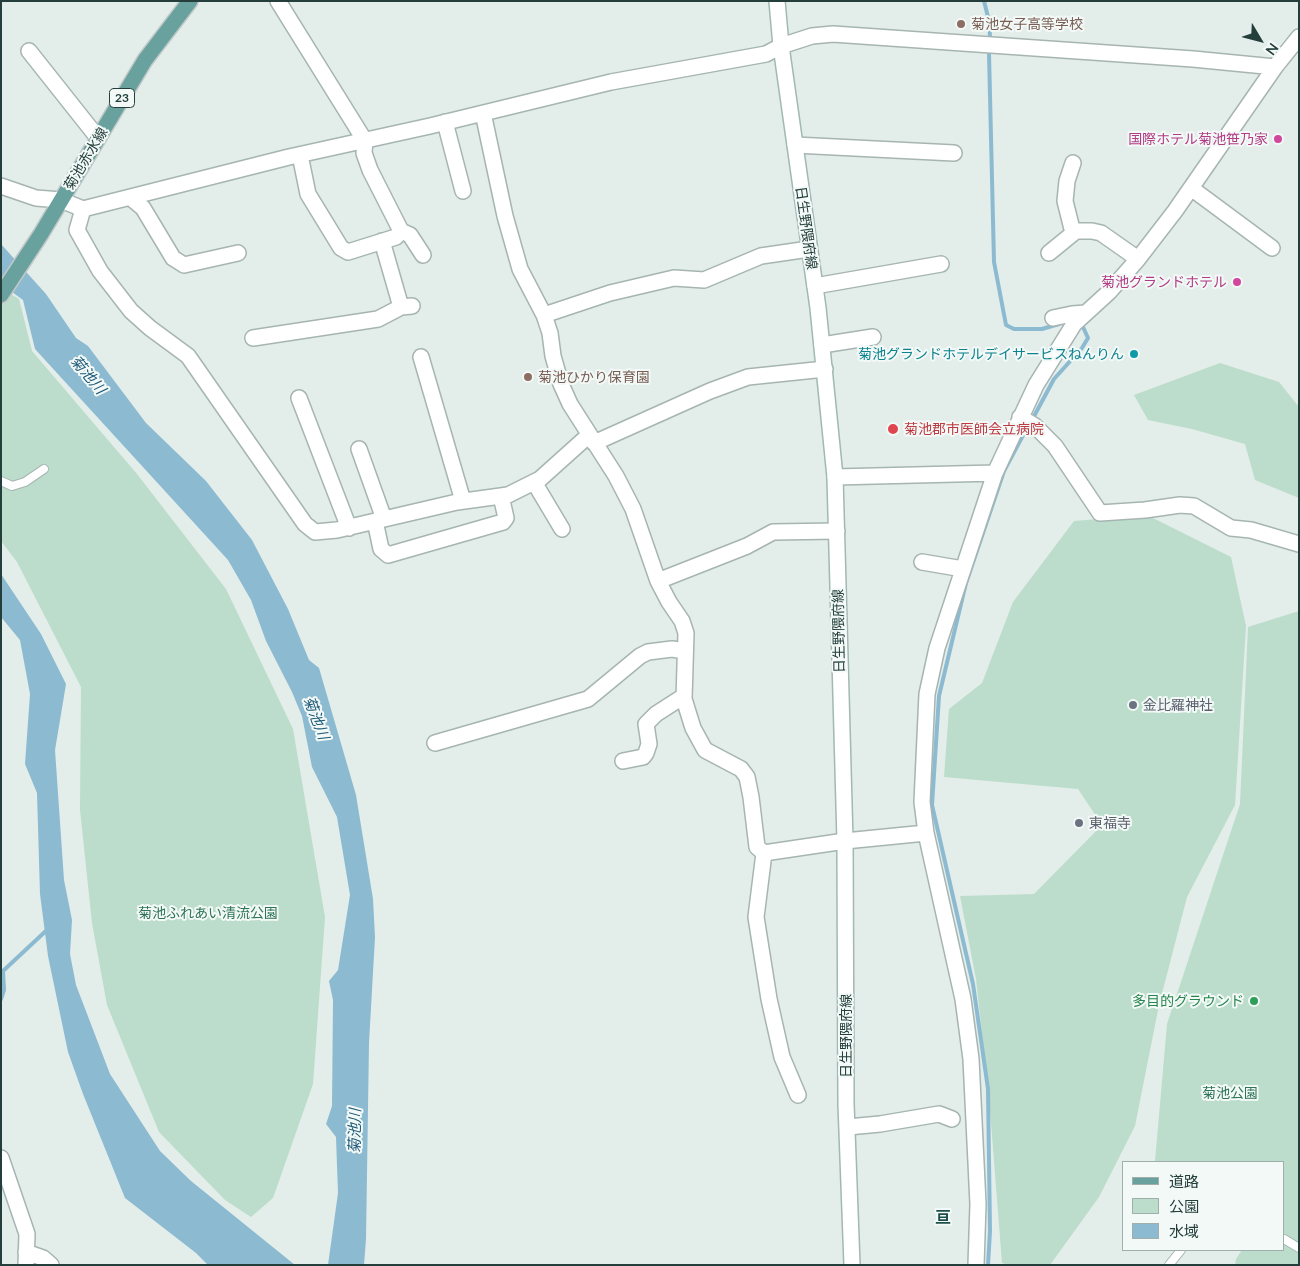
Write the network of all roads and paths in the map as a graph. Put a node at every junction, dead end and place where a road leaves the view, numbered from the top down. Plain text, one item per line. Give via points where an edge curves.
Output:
1 (190, 1) edge
2 (278, 1) edge
3 (777, 1) edge
4 (1298, 40) edge
5 (782, 46) junction
6 (29, 52) dead end
7 (1275, 67) junction
8 (483, 113) junction
9 (445, 122) junction
10 (98, 138) junction
11 (364, 141) junction
12 (795, 145) junction
13 (954, 154) dead end
14 (300, 155) junction
15 (1073, 163) dead end
16 (1, 186) edge
17 (1191, 188) junction
18 (463, 191) dead end
19 (131, 198) junction
20 (61, 200) junction
21 (83, 209) junction
22 (401, 231) junction
23 (1073, 233) junction
24 (382, 242) junction
25 (1272, 248) dead end
26 (809, 249) junction
27 (238, 253) dead end
28 (1049, 253) dead end
29 (423, 255) dead end
30 (1138, 259) junction
31 (941, 264) dead end
32 (815, 286) junction
33 (1, 295) edge
34 (1086, 313) junction
35 (544, 316) junction
36 (1053, 318) dead end
37 (874, 337) dead end
38 (253, 338) dead end
39 (822, 345) junction
40 (421, 357) dead end
41 (825, 369) junction
42 (299, 398) dead end
43 (1020, 417) junction
44 (591, 439) junction
45 (359, 449) dead end
46 (44, 470) dead end
47 (995, 473) junction
48 (835, 477) junction
49 (1, 481) edge
50 (534, 482) junction
51 (501, 496) junction
52 (463, 501) junction
53 (379, 520) junction
54 (349, 528) junction
55 (562, 529) dead end
56 (837, 531) junction
57 (1299, 544) edge
58 (922, 562) dead end
59 (963, 569) junction
60 (658, 581) junction
61 (685, 651) junction
62 (684, 696) junction
63 (435, 743) dead end
64 (623, 761) dead end
65 (926, 833) junction
66 (844, 841) junction
67 (764, 853) junction
68 (798, 1095) dead end
69 (952, 1119) dead end
70 (848, 1127) junction
71 (1, 1158) edge
72 (1285, 1240) edge
73 (1299, 1248) edge
74 (1180, 1251) edge
75 (26, 1258) edge
76 (51, 1265) edge
77 (852, 1265) edge
78 (976, 1265) edge
79 (1169, 1265) edge

1 - 10 main road, 菊池赤水線 / 23 via 145,60
2 - 11 street
3 - 5 street, 日生野隈府線
4 - 7 street
5 - 7 street via 812,36 833,34
5 - 8 street via 766,54 611,82
5 - 12 street, 日生野隈府線
6 - 10 street
7 - 17 street
8 - 9 street
8 - 35 street via 520,269
9 - 11 street
9 - 18 street
10 - 20 main road, 菊池赤水線 / 23
11 - 14 street
11 - 22 street via 370,170
12 - 13 street
12 - 26 street, 日生野隈府線
14 - 19 street
14 - 24 street via 308,194 341,248 348,252
15 - 23 street via 1065,200
16 - 20 street via 36,198
17 - 25 street
17 - 30 street
19 - 21 street
19 - 27 street via 143,208 172,258 184,264
20 - 21 street
20 - 33 main road, 菊池赤水線 / 23
21 - 54 street via 78,230 100,271 131,310 188,356 305,524 315,532
22 - 24 street via 396,237
22 - 29 street via 410,236
23 - 28 street
23 - 30 street via 1101,233
24 - 38 street via 407,306 378,320
26 - 32 street, 日生野隈府線
26 - 35 street via 761,256 704,280 674,278 610,293
30 - 34 street
31 - 32 street
32 - 39 street, 日生野隈府線
34 - 36 street
34 - 43 street via 1074,324 1036,384
35 - 44 street via 561,384
37 - 39 street
39 - 41 street, 日生野隈府線
40 - 52 street
41 - 44 street via 748,378
41 - 48 street, 日生野隈府線
42 - 54 street
43 - 47 street
43 - 57 street via 1036,426 1055,446 1100,513 1194,506 1231,528 1251,530
44 - 50 street
44 - 60 street via 633,509
45 - 53 street
46 - 49 lane via 12,486
47 - 48 street
47 - 59 street
48 - 56 street, 日生野隈府線
50 - 51 street
50 - 55 street
51 - 52 street
51 - 53 street via 506,518 503,522 388,555 380,549
52 - 53 street
53 - 54 street
56 - 60 street via 774,532
56 - 66 street, 日生野隈府線
58 - 59 street
59 - 65 street via 937,648 927,694 922,802
60 - 61 street via 682,621 686,633
61 - 62 street
61 - 63 street via 648,652 588,698
62 - 64 street via 646,724 648,744 643,757
62 - 67 street via 693,728 705,750 741,769 747,777 757,847
65 - 66 street
65 - 78 street via 963,999 971,1060 978,1204
66 - 67 street
66 - 70 street, 日生野隈府線
67 - 68 street via 756,917 782,1057
69 - 70 street via 938,1114
70 - 77 street, 日生野隈府線
71 - 75 street via 27,1234
72 - 73 lane
74 - 79 lane
75 - 76 street via 43,1258

